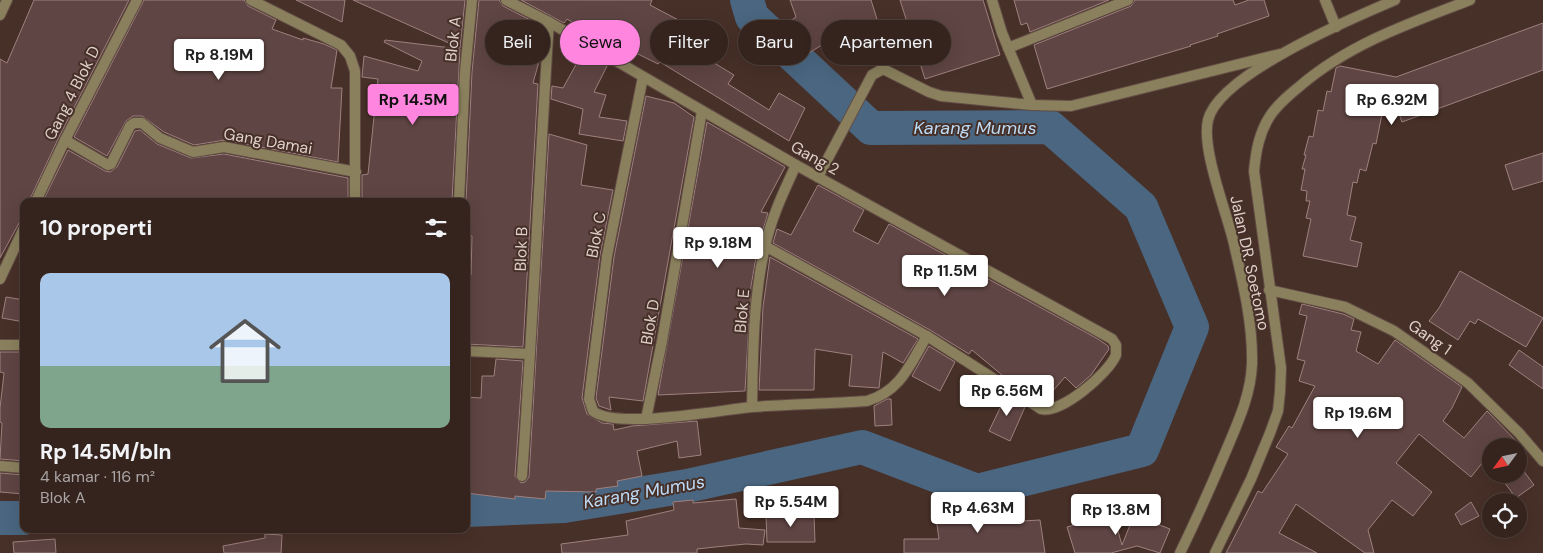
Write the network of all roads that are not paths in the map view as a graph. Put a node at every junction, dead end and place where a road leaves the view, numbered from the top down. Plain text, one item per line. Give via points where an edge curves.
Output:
1 (7, 0) edge
2 (137, 0) edge
3 (251, 0) edge
4 (472, 0) edge
5 (506, 0) edge
6 (992, 0) edge
7 (1128, 0) edge
8 (1325, 0) edge
9 (1395, 0) edge
10 (1470, 0) edge
11 (0, 14) edge
12 (545, 20) edge
13 (550, 23) edge
14 (1336, 27) junction
15 (1008, 48) junction
16 (1285, 52) junction
17 (546, 65) edge
18 (643, 78) junction
19 (1032, 105) junction
20 (702, 111) junction
21 (65, 140) junction
22 (796, 165) junction
23 (356, 172) junction
24 (818, 177) junction
25 (37, 198) edge
26 (355, 198) edge
27 (460, 198) edge
28 (20, 236) edge
29 (765, 246) junction
30 (0, 279) edge
31 (1269, 290) junction
32 (926, 336) junction
33 (0, 345) edge
34 (20, 345) edge
35 (470, 351) edge
36 (530, 354) junction
37 (752, 407) junction
38 (646, 419) junction
39 (1543, 461) edge
40 (0, 466) edge
41 (20, 468) edge
42 (522, 476) dead end
43 (1180, 553) edge
44 (1216, 553) edge

1 - 11 street
2 - 21 street, Gang 4 Blok D
3 - 23 street via 332,40 350,56 355,70
4 - 27 street, Blok A via 465,72
5 - 12 street, Gang 2
6 - 15 street
7 - 15 street
8 - 14 street
9 - 14 street
10 - 31 street, Jalan DR. Soetomo via 1369,41 1323,68 1281,102 1261,134 1254,171
13 - 18 street, Gang 2
14 - 16 street
15 - 19 street
16 - 19 street via 1072,106
16 - 43 street, Jalan DR. Soetomo via 1227,92 1208,119 1207,140 1234,244 1248,316 1251,375 1242,413
17 - 36 street, Blok B
18 - 20 street, Gang 2
18 - 38 street, Blok C via 607,256 589,400 593,411 601,416
19 - 24 street via 941,96 883,69 872,76
20 - 22 street, Gang 2
20 - 38 street, Blok D
21 - 23 street, Gang Damai via 108,165 130,126 142,123 160,138 193,152 224,147
21 - 25 street, Gang 4 Blok D
22 - 24 street, Gang 2
22 - 29 street, Blok E via 781,197
23 - 26 street
24 - 32 street, Gang 2 via 1112,339 1117,349 1114,360 1078,394 1050,410 1041,408
28 - 30 street
29 - 32 street
29 - 37 street, Blok E via 756,305
31 - 39 street, Gang 1 via 1344,307 1394,331 1468,383
31 - 44 street, Jalan DR. Soetomo via 1281,368 1278,411
32 - 37 street via 899,382 882,396 866,401 823,405
33 - 34 street
35 - 36 street
36 - 42 street, Blok B
37 - 38 street
40 - 41 street

